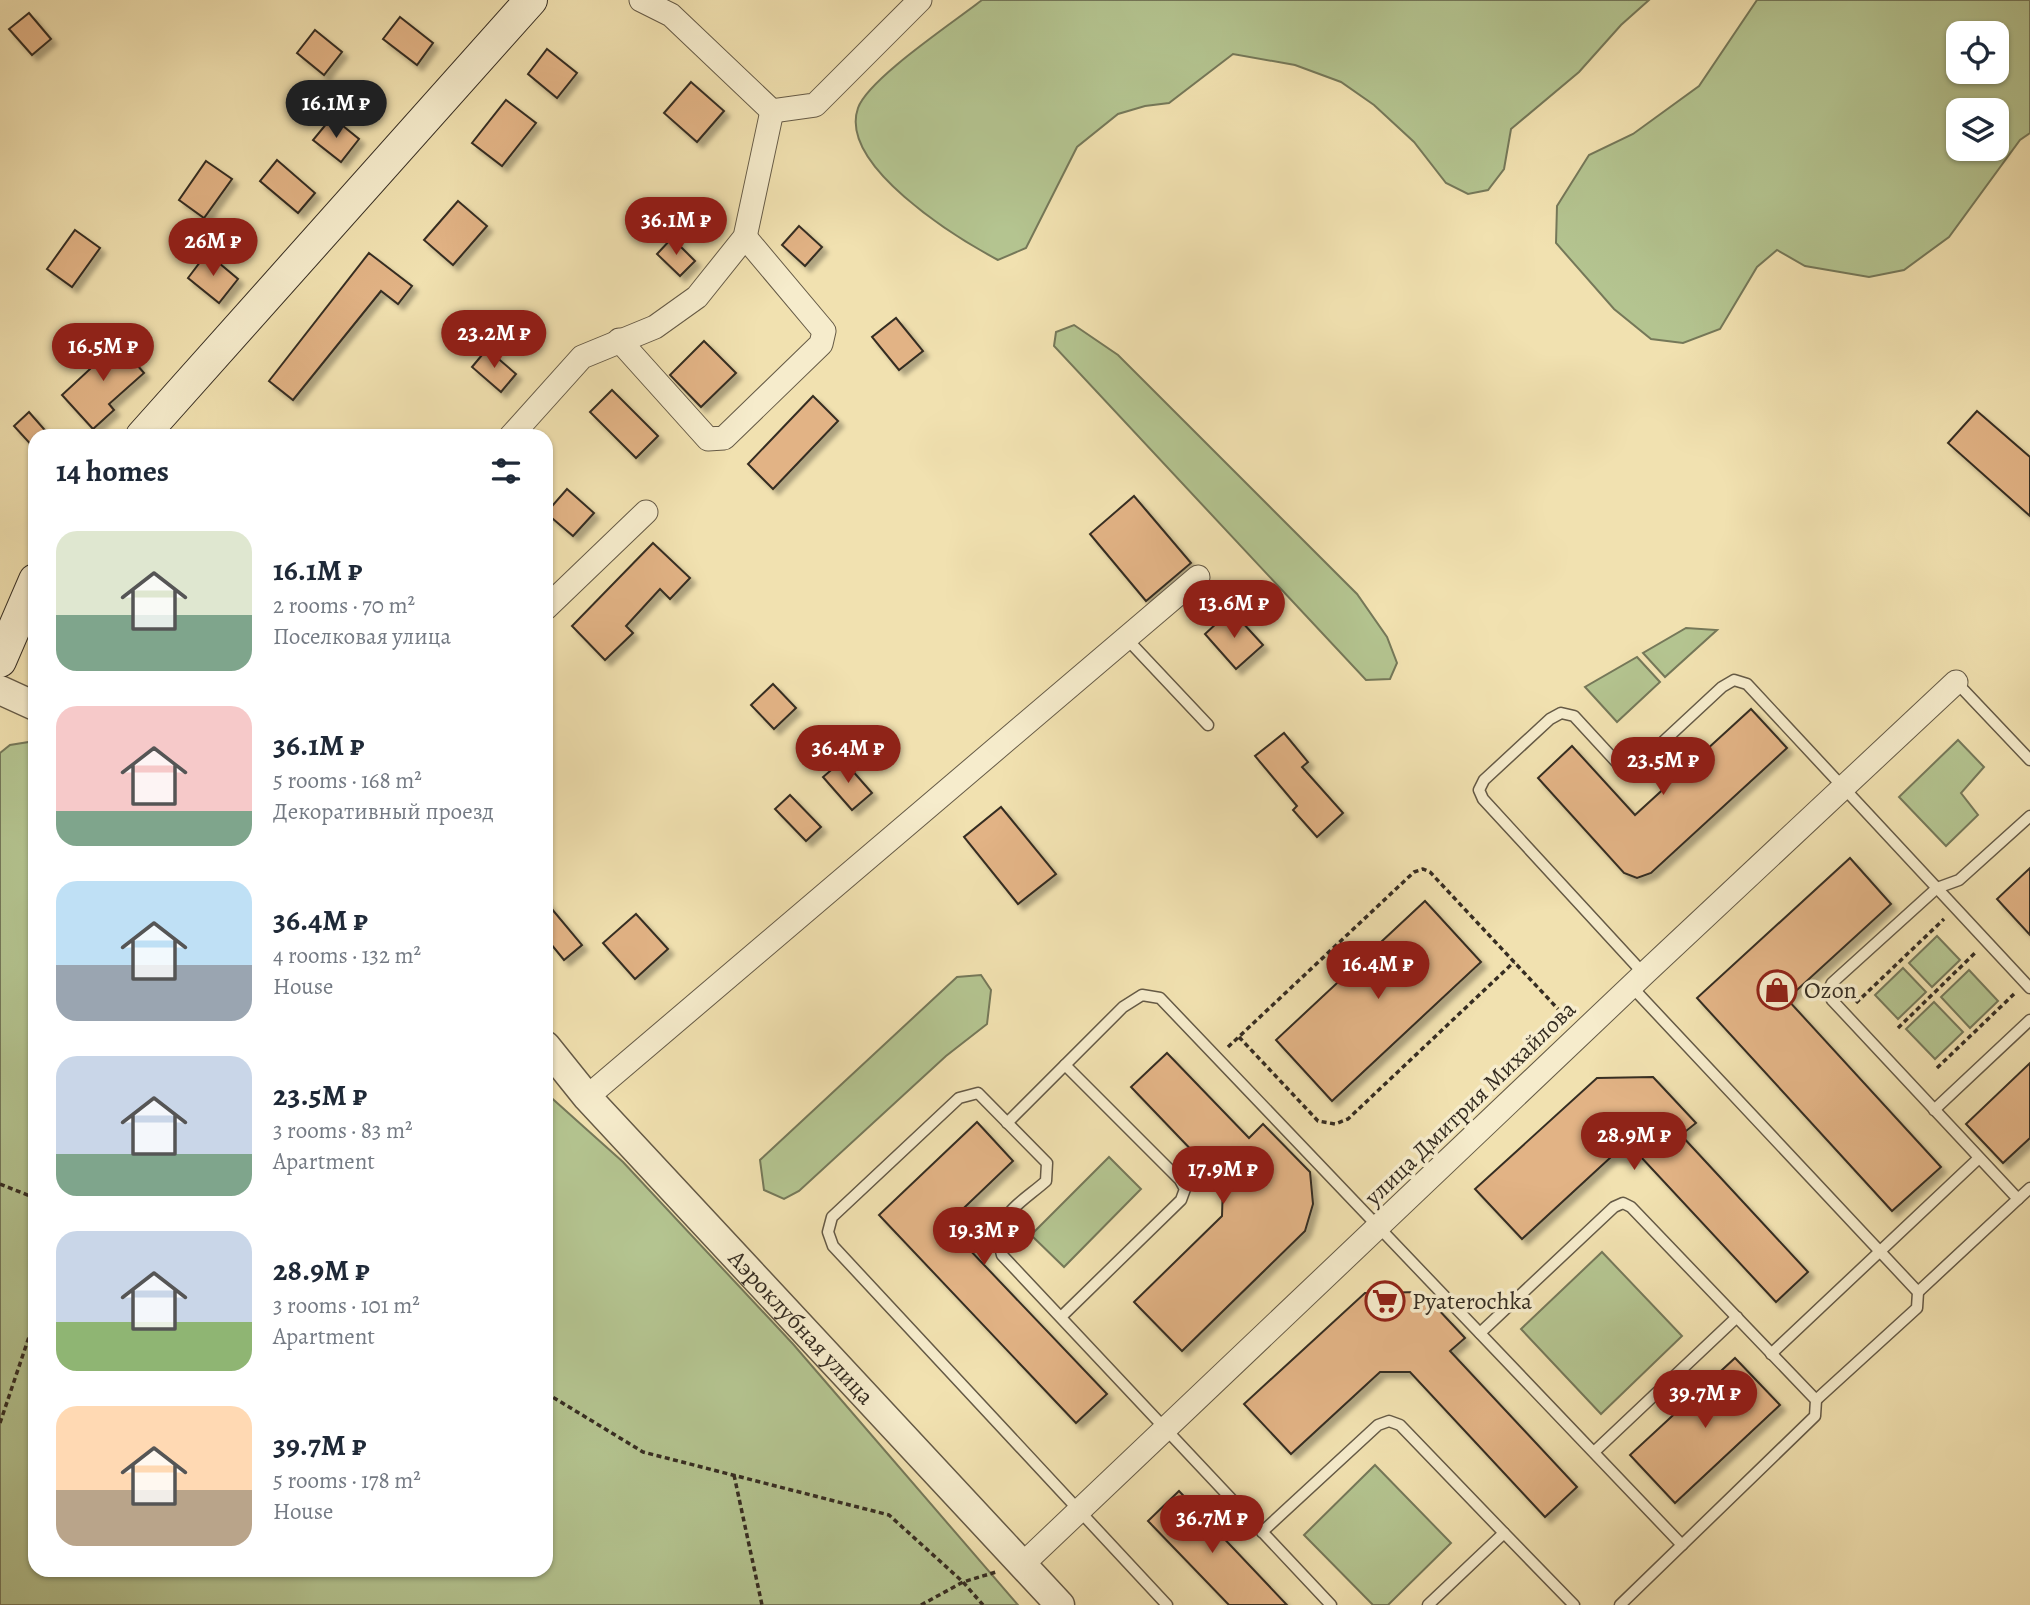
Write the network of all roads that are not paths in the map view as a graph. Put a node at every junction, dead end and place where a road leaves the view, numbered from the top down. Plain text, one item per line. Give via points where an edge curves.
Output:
1 (531, 0) edge
2 (641, 0) edge
3 (920, 0) edge
4 (772, 111) junction
5 (745, 237) junction
6 (619, 340) junction
7 (148, 429) edge
8 (517, 429) edge
9 (646, 512) dead end
10 (1198, 577) dead end
11 (28, 596) edge
12 (553, 601) edge
13 (1126, 638) junction
14 (0, 661) edge
15 (1956, 682) joint
16 (0, 690) edge
17 (28, 703) edge
18 (1208, 725) dead end
19 (2030, 760) edge
20 (1842, 786) junction
21 (2030, 816) edge
22 (1937, 888) junction
23 (1637, 980) junction
24 (2028, 985) edge
25 (2030, 1020) edge
26 (553, 1055) edge
27 (1065, 1065) junction
28 (587, 1097) junction
29 (1934, 1110) junction
30 (1007, 1123) junction
31 (1979, 1158) junction
32 (2030, 1188) edge
33 (2018, 1199) junction
34 (1379, 1225) junction
35 (1880, 1252) junction
36 (1917, 1292) junction
37 (1061, 1317) junction
38 (1737, 1317) junction
39 (1480, 1333) junction
40 (1771, 1354) junction
41 (1816, 1400) junction
42 (1166, 1429) junction
43 (1594, 1452) junction
44 (1079, 1511) junction
45 (1262, 1532) junction
46 (1504, 1533) junction
47 (1682, 1545) junction
48 (1023, 1564) junction
49 (1060, 1605) edge
50 (1167, 1605) edge
51 (1331, 1605) edge
52 (1428, 1605) edge
53 (1574, 1605) edge
54 (1620, 1605) edge

1 - 7 main road
2 - 4 street via 671,15
3 - 4 street via 814,105
4 - 5 street
5 - 6 street via 697,297 655,327
5 - 6 street via 824,331 821,344 724,438 708,439
6 - 8 street via 582,357
9 - 12 street
10 - 13 street
11 - 14 main road
13 - 18 lane
13 - 28 street
15 - 19 lane
15 - 20 street, улица Дмитрия Михайлова
16 - 17 street
20 - 22 lane
20 - 23 street, улица Дмитрия Михайлова
20 - 23 lane via 1747,684 1734,680 1637,766 1619,766 1574,716 1561,713 1484,780 1479,790 1482,799
21 - 22 lane via 1959,880
22 - 24 lane
22 - 29 lane via 1828,991
23 - 34 street, улица Дмитрия Михайлова
23 - 35 lane
25 - 29 lane
26 - 28 street, Аэроклубная улица
27 - 30 lane
27 - 34 lane via 1123,1007 1142,995 1168,1002
27 - 37 lane via 1185,1189 1181,1200
28 - 48 street, Аэроклубная улица
29 - 31 lane
30 - 37 lane via 1047,1163 1047,1172 1046,1181 1006,1217 996,1237 1002,1255
30 - 44 lane via 978,1093 959,1098 832,1217 828,1232 833,1246
31 - 33 lane
31 - 35 lane
32 - 33 lane
33 - 36 lane
34 - 39 lane
34 - 42 street, улица Дмитрия Михайлова
35 - 36 lane
35 - 40 lane
36 - 41 lane via 1917,1308
37 - 42 lane
38 - 39 lane via 1623,1203
38 - 40 lane
38 - 43 lane
39 - 43 lane
40 - 41 lane
41 - 47 lane via 1815,1416
42 - 44 street, улица Дмитрия Михайлова
42 - 45 lane
43 - 47 lane
44 - 48 street, улица Дмитрия Михайлова
44 - 50 lane
45 - 46 lane via 1378,1425 1389,1421 1400,1425
45 - 51 lane
46 - 52 lane
46 - 53 lane
47 - 54 lane
48 - 49 street, Аэроклубная улица

